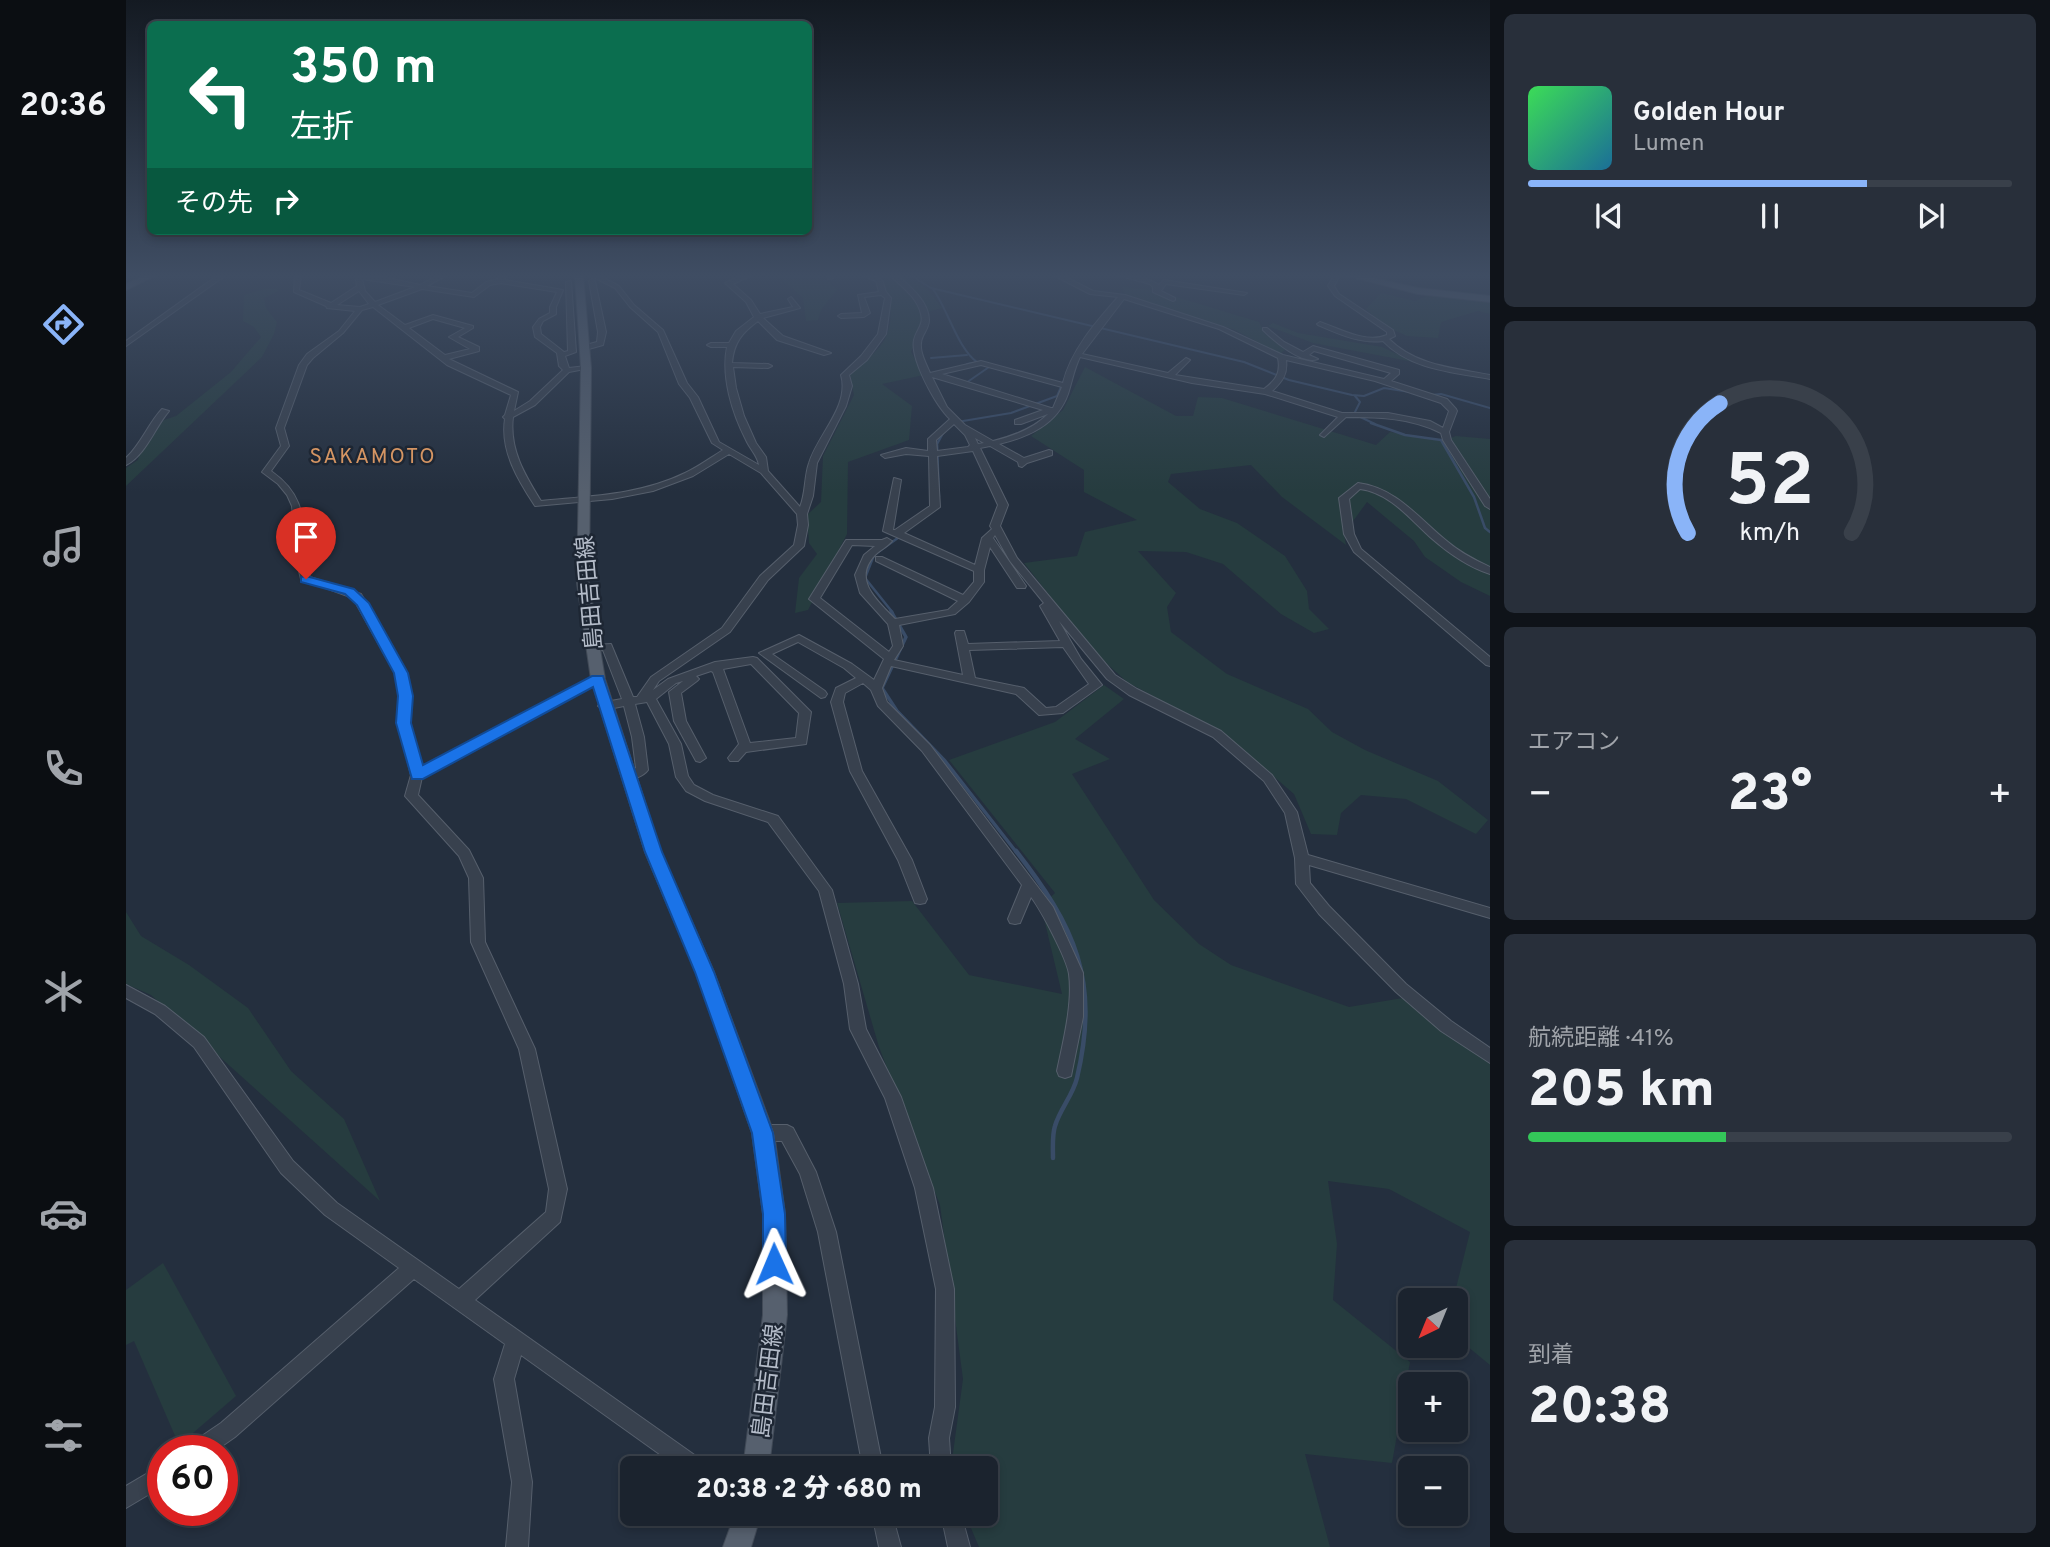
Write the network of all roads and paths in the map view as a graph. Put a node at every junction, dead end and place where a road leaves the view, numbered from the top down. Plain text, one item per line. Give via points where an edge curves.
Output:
1 (324, 347) edge
2 (429, 347) edge
3 (473, 347) edge
4 (552, 347) edge
5 (573, 347) edge
6 (585, 347) edge
7 (668, 347) edge
8 (731, 347) edge
9 (809, 347) edge
10 (872, 347) edge
11 (918, 347) edge
12 (1085, 347) edge
13 (1263, 347) edge
14 (1289, 347) edge
15 (1391, 347) edge
16 (827, 353) dead end
17 (561, 355) junction
18 (1079, 355) junction
19 (1280, 357) junction
20 (443, 358) junction
21 (1186, 360) dead end
22 (729, 365) junction
23 (768, 366) dead end
24 (586, 368) junction
25 (567, 370) junction
26 (933, 374) junction
27 (1168, 376) junction
28 (1490, 377) edge
29 (1386, 380) junction
30 (1063, 385) junction
31 (1266, 392) junction
32 (1052, 410) junction
33 (164, 411) dead end
34 (1348, 415) junction
35 (507, 417) junction
36 (1018, 422) dead end
37 (958, 423) junction
38 (1445, 432) junction
39 (1324, 435) dead end
40 (995, 444) junction
41 (973, 448) junction
42 (726, 452) junction
43 (1049, 453) dead end
44 (131, 454) edge
45 (932, 454) junction
46 (885, 455) dead end
47 (126, 461) edge
48 (764, 471) junction
49 (897, 480) dead end
50 (583, 499) junction
51 (1490, 506) edge
52 (802, 514) junction
53 (992, 533) junction
54 (899, 535) junction
55 (885, 543) junction
56 (879, 559) dead end
57 (979, 570) junction
58 (1490, 571) edge
59 (1021, 586) dead end
60 (1040, 592) junction
61 (965, 600) junction
62 (907, 621) joint
63 (893, 623) junction
64 (960, 633) dead end
65 (1067, 644) junction
66 (963, 647) junction
67 (593, 648) junction
68 (764, 653) junction
69 (889, 661) junction
70 (1490, 663) edge
71 (713, 666) junction
72 (901, 666) joint
73 (597, 679) junction
74 (863, 679) junction
75 (970, 680) junction
76 (876, 688) junction
77 (821, 694) dead end
78 (637, 700) junction
79 (606, 705) junction
80 (745, 748) junction
81 (700, 758) dead end
82 (734, 758) dead end
83 (417, 775) junction
84 (628, 776) junction
85 (1302, 858) junction
86 (1030, 884) junction
87 (920, 899) dead end
88 (1490, 913) edge
89 (1015, 919) dead end
90 (126, 991) edge
91 (1490, 1056) edge
92 (1065, 1070) dead end
93 (762, 1133) junction
94 (414, 1267) junction
95 (460, 1301) junction
96 (514, 1342) junction
97 (221, 1435) edge
98 (678, 1456) edge
99 (757, 1456) edge
100 (871, 1456) edge
101 (940, 1456) edge
102 (147, 1484) edge
103 (126, 1498) edge
104 (744, 1526) edge
105 (885, 1526) edge
106 (954, 1526) edge
107 (517, 1547) edge
108 (737, 1547) edge
109 (890, 1547) edge
110 (959, 1547) edge

1 - 83 street via 303,365 280,428 285,446 266,472 280,480 299,506 296,533 306,579 357,596 401,673 404,723
2 - 20 street
3 - 20 street via 477,349
4 - 17 street
5 - 17 street via 572,352
6 - 24 main road, 島田吉田線
7 - 42 street via 683,384 716,443
8 - 22 street
9 - 16 street
10 - 52 street via 845,375 848,386 842,406 813,463
11 - 26 street
12 - 18 street
13 - 19 street
14 - 29 street via 1303,355 1313,348 1396,372
15 - 28 street via 1418,361
17 - 25 street
18 - 27 street
18 - 30 street
19 - 29 street
19 - 31 street via 1281,378
20 - 35 street via 515,394
21 - 27 street
22 - 23 street
22 - 48 street via 737,406 749,439 765,461
24 - 25 street
24 - 50 main road, 島田吉田線
25 - 35 street via 531,407
26 - 30 street via 978,363
26 - 32 street
26 - 37 street via 943,408
27 - 31 street
29 - 38 street via 1450,404 1453,411
30 - 32 street via 1062,400
31 - 34 street
32 - 36 street
32 - 40 street via 1026,435
33 - 44 street
34 - 38 street via 1388,415
34 - 39 street
35 - 50 street via 507,443 538,504
37 - 40 street
37 - 41 street
37 - 45 street via 932,439
38 - 51 street
40 - 41 street
40 - 43 street via 1023,463
41 - 45 street
41 - 53 street via 1003,505
42 - 48 street
42 - 50 street via 661,486
44 - 47 street
45 - 46 street
45 - 54 street via 935,507
48 - 52 street
49 - 54 street via 888,531
50 - 67 main road, 島田吉田線 via 583,583
52 - 78 street via 799,546 764,579 726,629 655,678
53 - 57 street
53 - 59 street
53 - 60 street
54 - 55 street
54 - 57 street
55 - 63 street via 869,555 860,575 865,593
55 - 69 street via 849,542 814,599
56 - 61 street
57 - 61 street via 979,582
58 - 70 street via 1443,544 1373,486 1358,486 1344,498 1349,534 1357,550
60 - 65 street via 1037,595
60 - 85 street via 1111,677 1217,734 1268,778 1292,812
61 - 62 street via 951,612
62 - 63 street
63 - 69 street via 898,646
64 - 66 street
65 - 66 street
65 - 75 street via 1096,685 1059,710 1043,712 1020,691
66 - 75 street
67 - 73 main road, 島田吉田線
67 - 78 street via 607,646
68 - 71 street
68 - 74 street via 799,638
68 - 77 street
69 - 72 street
69 - 76 street
71 - 78 street
71 - 80 street
71 - 80 street via 753,660 805,712 802,741
71 - 81 street via 675,692 680,721
72 - 75 street
73 - 79 main road, 島田吉田線
73 - 83 street
74 - 76 street
74 - 87 street via 840,691 837,702 856,771 905,860
76 - 86 street via 882,704 926,748
78 - 79 street
78 - 84 street via 642,770
78 - 101 street via 675,744 682,777 690,788 773,819 825,890 851,984 858,1029 893,1097 924,1188 942,1276 945,1407
79 - 84 main road, 島田吉田線
80 - 82 street
83 - 95 street via 411,796 464,853 477,878 478,942 527,1049 558,1189 554,1216
84 - 93 main road, 島田吉田線 via 653,852 741,1066
85 - 88 street
85 - 91 street via 1303,884 1324,911 1401,988
86 - 89 street
86 - 92 street via 1046,907 1076,973 1075,1017
90 - 94 street via 160,1010 199,1042 287,1167 331,1209
93 - 99 main road, 島田吉田線 via 774,1214 775,1315
93 - 100 street via 787,1133 808,1172 827,1232
94 - 95 street
94 - 97 street
95 - 96 street
96 - 98 street
96 - 107 street via 504,1379 522,1482
102 - 103 street
104 - 108 main road
105 - 109 street
106 - 110 street

